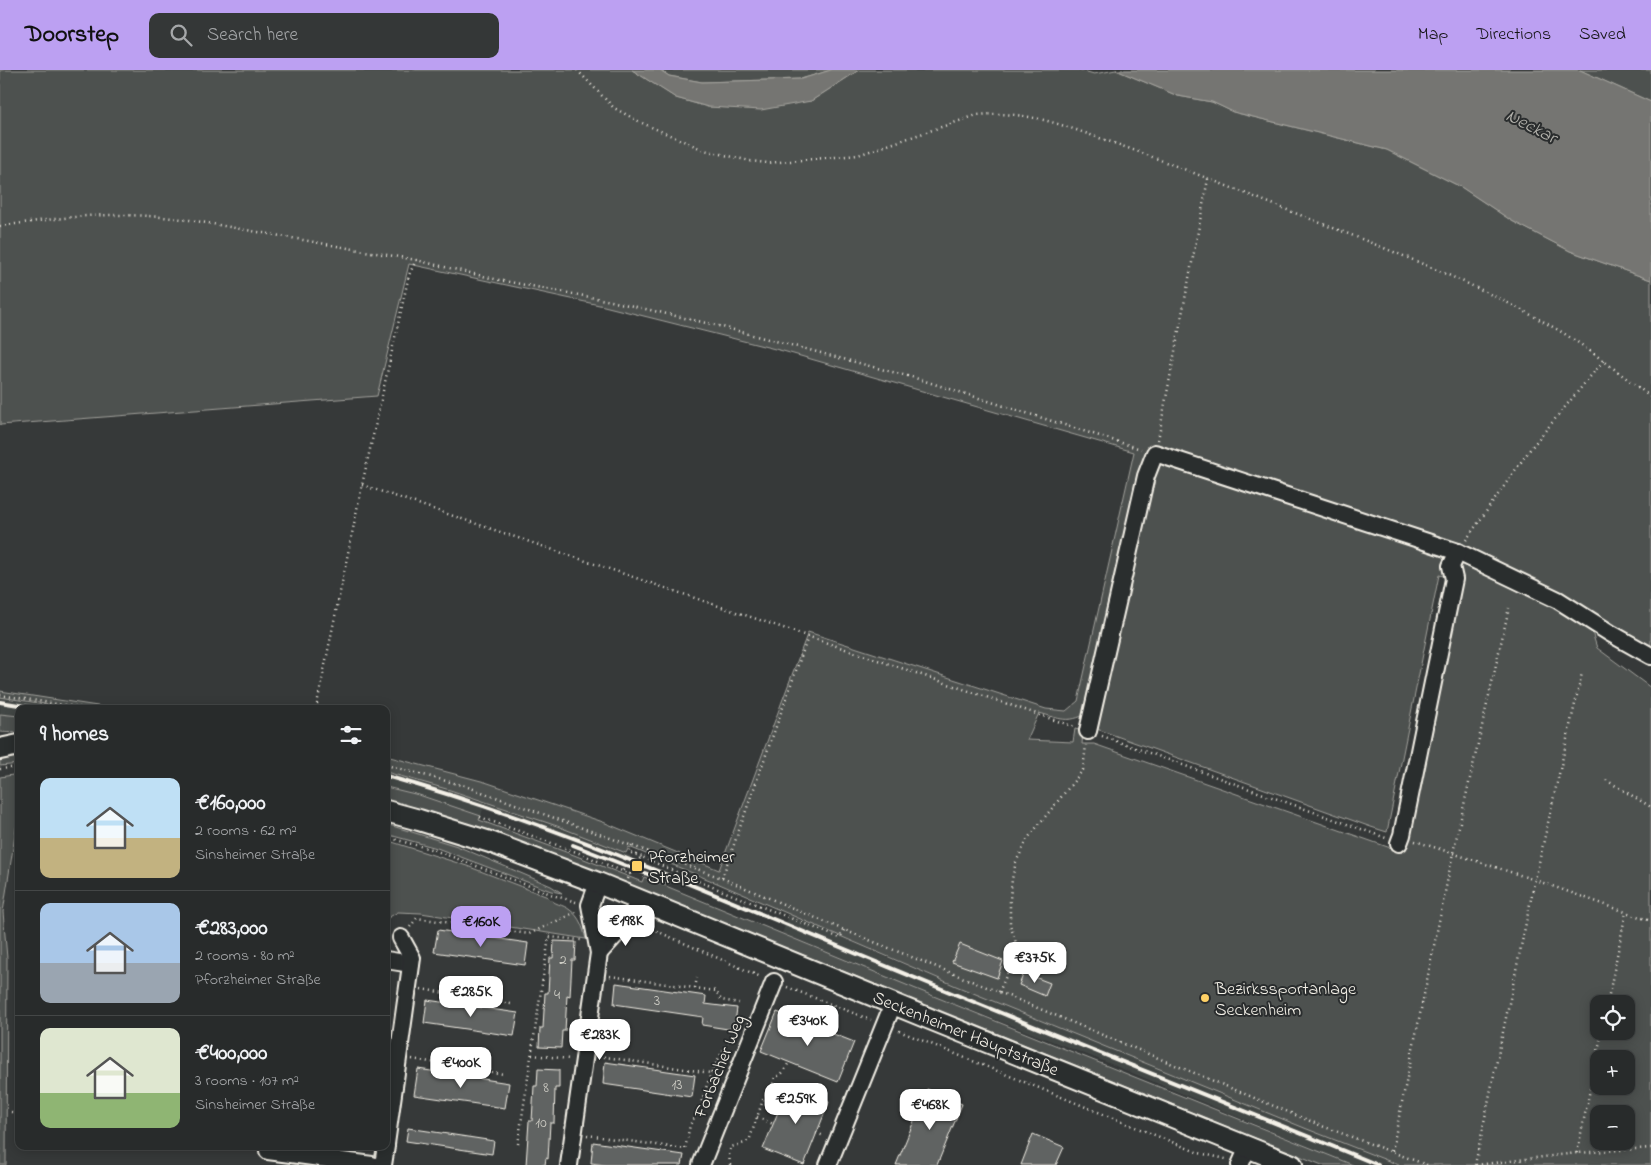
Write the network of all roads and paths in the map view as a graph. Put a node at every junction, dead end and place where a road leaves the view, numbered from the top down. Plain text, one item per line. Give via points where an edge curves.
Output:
1 (577, 70) edge
2 (1208, 179) junction
3 (0, 226) edge
4 (416, 260) junction
5 (1604, 360) junction
6 (1651, 397) edge
7 (1155, 453) junction
8 (362, 485) junction
9 (1458, 552) junction
10 (1509, 608) dead end
11 (808, 637) junction
12 (1651, 656) edge
13 (1582, 673) dead end
14 (0, 695) edge
15 (64, 705) edge
16 (317, 705) edge
17 (1088, 731) junction
18 (0, 740) edge
19 (15, 743) edge
20 (15, 745) edge
21 (0, 750) edge
22 (390, 766) edge
23 (15, 767) edge
24 (0, 769) edge
25 (1606, 780) dead end
26 (1651, 807) edge
27 (390, 812) edge
28 (480, 817) dead end
29 (390, 837) edge
30 (1401, 839) junction
31 (632, 845) junction
32 (1453, 853) junction
33 (642, 857) dead end
34 (651, 861) dead end
35 (622, 871) dead end
36 (722, 878) junction
37 (1535, 880) junction
38 (598, 883) junction
39 (639, 900) junction
40 (590, 905) junction
41 (1626, 912) junction
42 (630, 919) junction
43 (1651, 921) edge
44 (844, 930) junction
45 (401, 938) joint
46 (598, 947) junction
47 (390, 961) edge
48 (411, 964) junction
49 (596, 974) junction
50 (697, 978) dead end
51 (774, 982) junction
52 (408, 987) junction
53 (695, 988) junction
54 (999, 992) junction
55 (1609, 995) edge
56 (739, 1003) dead end
57 (511, 1004) dead end
58 (893, 1004) junction
59 (833, 1005) junction
60 (885, 1025) junction
61 (823, 1030) dead end
62 (729, 1039) dead end
63 (1600, 1040) edge
64 (532, 1055) junction
65 (398, 1056) junction
66 (584, 1057) junction
67 (789, 1062) dead end
68 (711, 1073) junction
69 (504, 1074) dead end
70 (11, 1112) dead end
71 (15, 1112) edge
72 (390, 1115) edge
73 (757, 1117) junction
74 (773, 1124) dead end
75 (574, 1133) junction
76 (518, 1144) dead end
77 (1651, 1148) edge
78 (268, 1150) dead end
79 (385, 1150) edge
80 (1392, 1152) junction
81 (1577, 1153) junction
82 (1243, 1158) edge
83 (372, 1165) edge
84 (383, 1165) edge
85 (569, 1165) edge
86 (701, 1165) edge
87 (730, 1165) edge
88 (828, 1165) edge
89 (1292, 1165) edge
90 (1427, 1165) edge
91 (1476, 1165) edge

1 - 2 path via 614,108 642,124 704,150 750,161 768,163 858,155 976,114 997,113 1043,118
2 - 5 path via 1420,263 1515,307
2 - 7 path
3 - 4 path via 76,216 158,216
4 - 7 path via 714,324 915,378
4 - 8 path via 409,275
5 - 6 path
5 - 9 path via 1532,448
7 - 9 street
7 - 17 street via 1146,476
8 - 11 path
8 - 16 path
9 - 12 street via 1558,600
9 - 30 street via 1452,566 1454,579
10 - 32 path
11 - 17 path
11 - 36 path
13 - 37 path
14 - 15 path
17 - 30 path
17 - 54 path via 1083,770 1028,838 1016,862 1010,925 1018,949
18 - 19 main road
20 - 21 main road
22 - 31 path via 465,786
23 - 24 path
25 - 26 path
27 - 38 main road, Seckenheimer Hauptstraße via 490,842
28 - 35 path
29 - 40 path
30 - 32 path
31 - 33 path via 629,852
31 - 36 path
32 - 37 path
32 - 80 path
34 - 44 path via 840,938
36 - 44 path
37 - 41 path
37 - 91 path
38 - 39 main road, Seckenheimer Hauptstraße
38 - 40 street
39 - 42 street
39 - 58 main road, Seckenheimer Hauptstraße
40 - 45 path via 529,934 417,918
40 - 46 street
41 - 43 path
41 - 55 path
42 - 46 street
42 - 51 path
44 - 54 path
45 - 48 street via 412,958
46 - 49 street
46 - 64 path via 549,937
47 - 48 street
48 - 52 street
49 - 53 path
49 - 66 street
50 - 53 path
51 - 59 path
51 - 86 street, Forbacher Weg
52 - 57 path
52 - 65 street
53 - 56 path via 716,991 721,1000
54 - 80 path
58 - 60 street
58 - 82 main road, Seckenheimer Hauptstraße
59 - 60 path
59 - 61 path
60 - 82 path via 1199,1153
60 - 88 street
62 - 68 path
63 - 81 path
64 - 66 path
64 - 76 path
65 - 69 path
65 - 72 street
66 - 68 path
66 - 75 street
67 - 73 path via 785,1071 774,1077 771,1091 764,1097
68 - 75 path via 690,1125 685,1149
70 - 71 path
73 - 74 path
73 - 87 path via 746,1143 731,1147
75 - 85 street
77 - 81 path
78 - 83 street
79 - 84 street
80 - 90 path
81 - 91 path
82 - 89 main road, Seckenheimer Hauptstraße

